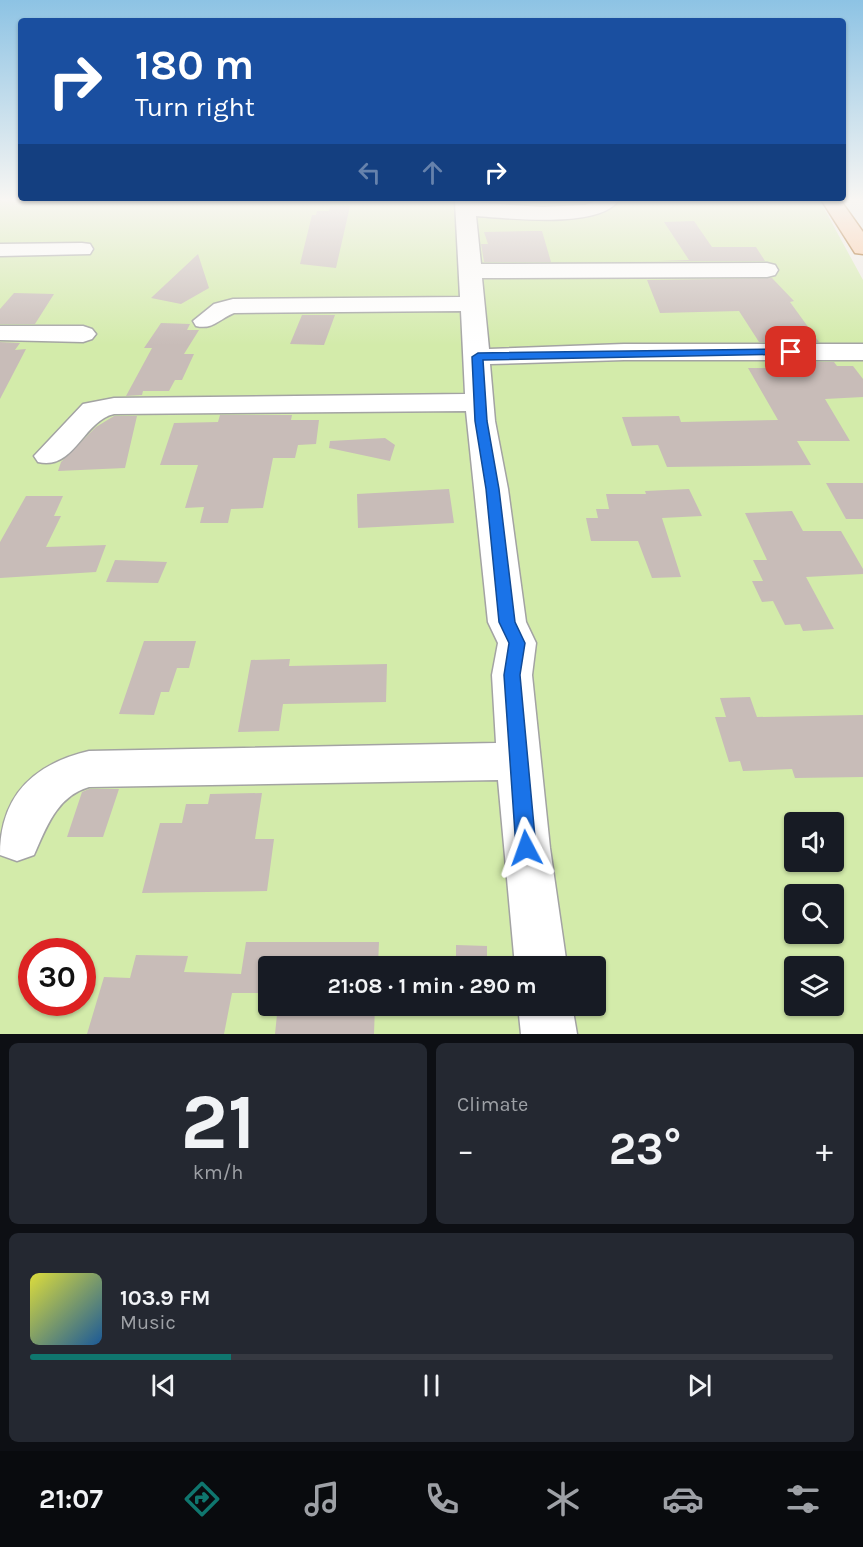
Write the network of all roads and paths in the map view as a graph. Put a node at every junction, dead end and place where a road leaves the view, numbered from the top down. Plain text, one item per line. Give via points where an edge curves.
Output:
1 (61, 249) edge
2 (469, 249) edge
3 (0, 250) edge
4 (767, 270) dead end
5 (472, 290) junction
6 (212, 297) dead end
7 (205, 321) dead end
8 (0, 333) edge
9 (83, 334) dead end
10 (863, 352) edge
11 (478, 357) junction
12 (481, 402) junction
13 (49, 456) dead end
14 (520, 761) junction
15 (17, 840) dead end
16 (539, 956) edge
17 (547, 1016) edge
18 (549, 1034) edge

1 - 3 street
2 - 5 street
4 - 5 street
5 - 6 street
5 - 7 street via 233,306
5 - 11 street
8 - 9 street
10 - 11 street via 624,352
11 - 12 street
12 - 13 street via 114,406 93,410 81,419
12 - 14 street via 507,622 517,643 512,675
14 - 15 street via 89,769 70,772 39,795 26,814
14 - 16 street
17 - 18 street

